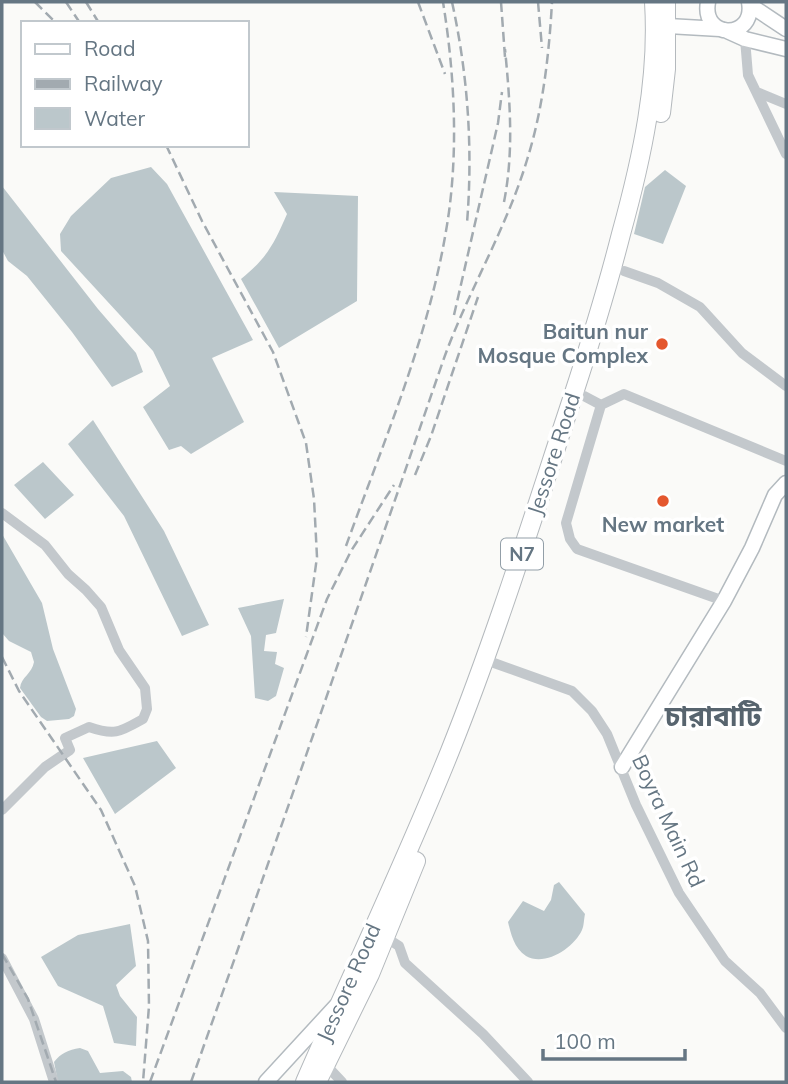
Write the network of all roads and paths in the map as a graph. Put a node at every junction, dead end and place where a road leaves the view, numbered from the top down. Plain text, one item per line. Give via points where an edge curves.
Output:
1 (654, 2) edge
2 (666, 2) edge
3 (708, 2) edge
4 (750, 3) edge
5 (668, 26) junction
6 (786, 29) edge
7 (724, 30) junction
8 (745, 39) junction
9 (786, 50) edge
10 (757, 92) junction
11 (786, 104) edge
12 (786, 155) edge
13 (624, 271) junction
14 (786, 386) edge
15 (584, 396) junction
16 (601, 405) junction
17 (786, 461) edge
18 (786, 483) edge
19 (2, 513) edge
20 (724, 601) junction
21 (494, 663) junction
22 (622, 767) junction
23 (2, 810) edge
24 (385, 937) junction
25 (2, 958) edge
26 (370, 974) junction
27 (343, 998) junction
28 (786, 1028) edge
29 (326, 1065) junction
30 (54, 1082) edge
31 (266, 1082) edge
32 (305, 1082) edge
33 (317, 1082) edge
34 (342, 1082) edge
35 (528, 1082) edge

1 - 27 highway, Jessore Road / N7 via 649,113 593,336 461,722
2 - 5 highway, Jessore Road / N7
3 - 7 main road via 708,17
4 - 6 main road
4 - 7 main road via 745,23
5 - 7 main road
5 - 13 highway, Jessore Road / N7 via 661,112
7 - 8 main road
8 - 9 main road
8 - 10 street via 748,75
10 - 11 street
10 - 12 street
13 - 14 street via 658,283 700,307 743,353
13 - 15 highway, Jessore Road / N7
15 - 16 street
15 - 21 highway, Jessore Road / N7
16 - 17 street via 624,394
16 - 20 street via 566,523 570,539 577,549
18 - 20 main road via 775,495
19 - 23 street via 45,545 101,607 119,650 145,688 147,709 143,719 127,728 109,734 89,727 65,738 70,750
20 - 22 main road
21 - 22 street, Boyra Main Rd via 572,691 602,726
21 - 24 highway, Jessore Road / N7
22 - 28 street, Boyra Main Rd via 656,850 706,937 760,993
24 - 26 highway, Jessore Road / N7
24 - 35 street via 399,946 405,963
25 - 30 street via 34,1019
26 - 27 main road
26 - 29 highway, Jessore Road / N7
27 - 31 main road
27 - 32 highway, Jessore Road / N7
29 - 33 highway, Jessore Road / N7
29 - 34 street

